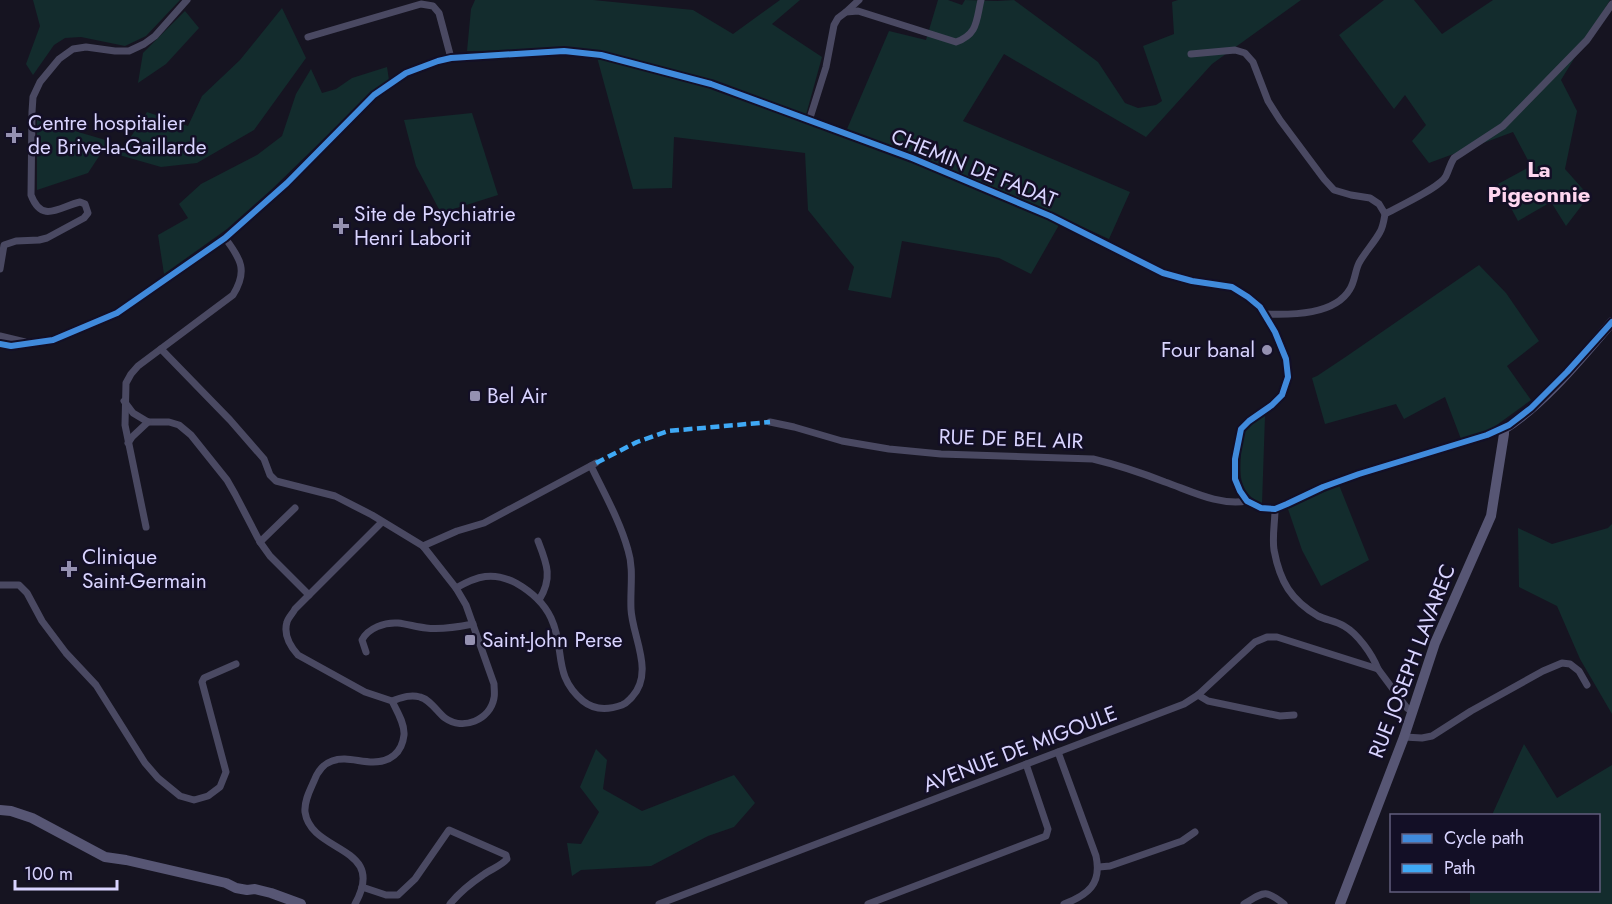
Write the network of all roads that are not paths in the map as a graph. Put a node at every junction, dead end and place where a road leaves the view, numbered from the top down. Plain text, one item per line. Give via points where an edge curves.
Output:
1 (187, 0) edge
2 (859, 0) edge
3 (981, 0) edge
4 (1612, 4) edge
5 (846, 12) junction
6 (308, 37) dead end
7 (1191, 54) dead end
8 (451, 58) junction
9 (809, 121) junction
10 (1385, 214) junction
11 (225, 238) junction
12 (0, 269) edge
13 (1265, 314) junction
14 (1612, 322) edge
15 (0, 336) edge
16 (0, 344) edge
17 (31, 344) junction
18 (161, 349) junction
19 (124, 401) junction
20 (148, 422) junction
21 (770, 422) dead end
22 (1504, 429) junction
23 (128, 443) junction
24 (1247, 501) junction
25 (295, 508) dead end
26 (1275, 509) junction
27 (382, 522) junction
28 (146, 527) dead end
29 (260, 542) junction
30 (538, 542) dead end
31 (423, 546) junction
32 (0, 585) edge
33 (456, 588) junction
34 (309, 595) junction
35 (539, 600) junction
36 (473, 624) junction
37 (1362, 643) junction
38 (366, 652) dead end
39 (1358, 661) junction
40 (236, 664) dead end
41 (1378, 669) junction
42 (1587, 685) dead end
43 (1198, 695) junction
44 (392, 700) junction
45 (1413, 712) junction
46 (1294, 715) dead end
47 (1404, 737) junction
48 (1058, 752) junction
49 (1026, 765) junction
50 (0, 810) edge
51 (1195, 832) dead end
52 (1098, 867) junction
53 (362, 887) junction
54 (301, 904) edge
55 (355, 904) edge
56 (450, 904) edge
57 (659, 904) edge
58 (868, 904) edge
59 (1064, 904) edge
60 (1245, 904) edge
61 (1284, 904) edge
62 (1340, 904) edge

1 - 12 street via 144,44 129,51 73,49 40,81 32,112 33,202 49,213 80,202 88,213 47,238 4,245
2 - 5 street
3 - 5 street via 974,30 956,42 858,11
4 - 10 street via 1587,40 1503,126 1454,158 1446,177 1437,186
5 - 9 street via 834,25
6 - 8 street via 421,4 433,6 439,13
7 - 10 street via 1234,50 1245,53 1253,62 1268,101 1324,179 1334,190 1370,198
8 - 9 street, CHEMIN DE FADAT via 564,51 601,55 711,84
8 - 11 street, CHEMIN DE FADAT via 406,74 374,95
9 - 13 street, CHEMIN DE FADAT via 912,158 1050,216 1163,273 1232,287
10 - 13 street via 1382,230 1359,263 1351,288 1341,300 1307,313
11 - 17 street, CHEMIN DE FADAT via 117,313 53,340
11 - 18 street via 241,265 239,285 233,295
13 - 24 street, CHEMIN DE FADAT via 1281,344 1288,377 1282,395 1241,429 1234,459 1235,478
14 - 22 street via 1548,392
15 - 17 street
16 - 17 street
18 - 19 street via 130,374
18 - 27 street via 264,459 276,481 335,496
19 - 20 street via 133,413
19 - 23 street
20 - 23 street
20 - 29 street via 179,425 191,435 227,480
21 - 24 street, RUE DE BEL AIR via 889,449 1094,459 1215,500
22 - 26 street via 1359,474
22 - 45 street, RUE JOSEPH LAVAREC via 1491,516 1443,622
23 - 28 street
24 - 26 street
25 - 29 street
26 - 37 street via 1274,548 1285,585 1297,602 1344,626
27 - 31 street
27 - 34 street
29 - 34 street
30 - 35 street via 548,570
31 - 33 street
31 - 35 street via 484,523 594,465 629,551 631,612 642,662 636,692 626,703 602,709 587,705 573,693 563,673 551,617
32 - 40 street via 19,585 27,593 42,621 96,686 145,763 180,796 194,800 220,787 226,772 202,682
33 - 35 street via 479,577 494,576 523,587
33 - 36 street
34 - 44 street via 287,622 290,645 298,655 365,692
36 - 38 street via 381,626 365,633 362,640
36 - 44 street via 494,684 495,697 483,717 459,723 446,718 421,697
37 - 39 street
37 - 41 street
39 - 41 street, AVENUE DE MIGOULE
39 - 43 street, AVENUE DE MIGOULE via 1267,637 1255,642
41 - 45 street
42 - 47 street via 1579,671 1562,663 1432,736
43 - 46 street via 1270,714
43 - 48 street, AVENUE DE MIGOULE via 1184,704
44 - 53 street via 404,735 398,753 375,763 342,759 328,762 317,773 307,797 305,810 310,827 355,859 362,869
45 - 47 street, RUE JOSEPH LAVAREC
47 - 62 street, RUE JOSEPH LAVAREC
48 - 49 street, AVENUE DE MIGOULE
48 - 52 street
49 - 57 street, AVENUE DE MIGOULE
49 - 58 street via 1048,829 1046,836
50 - 54 street via 32,818 105,857 255,889
51 - 52 street via 1182,841
52 - 59 street via 1095,881 1085,895
53 - 55 street
53 - 56 street via 398,896 415,879 449,830 506,855 504,863
60 - 61 street via 1261,894 1271,894

